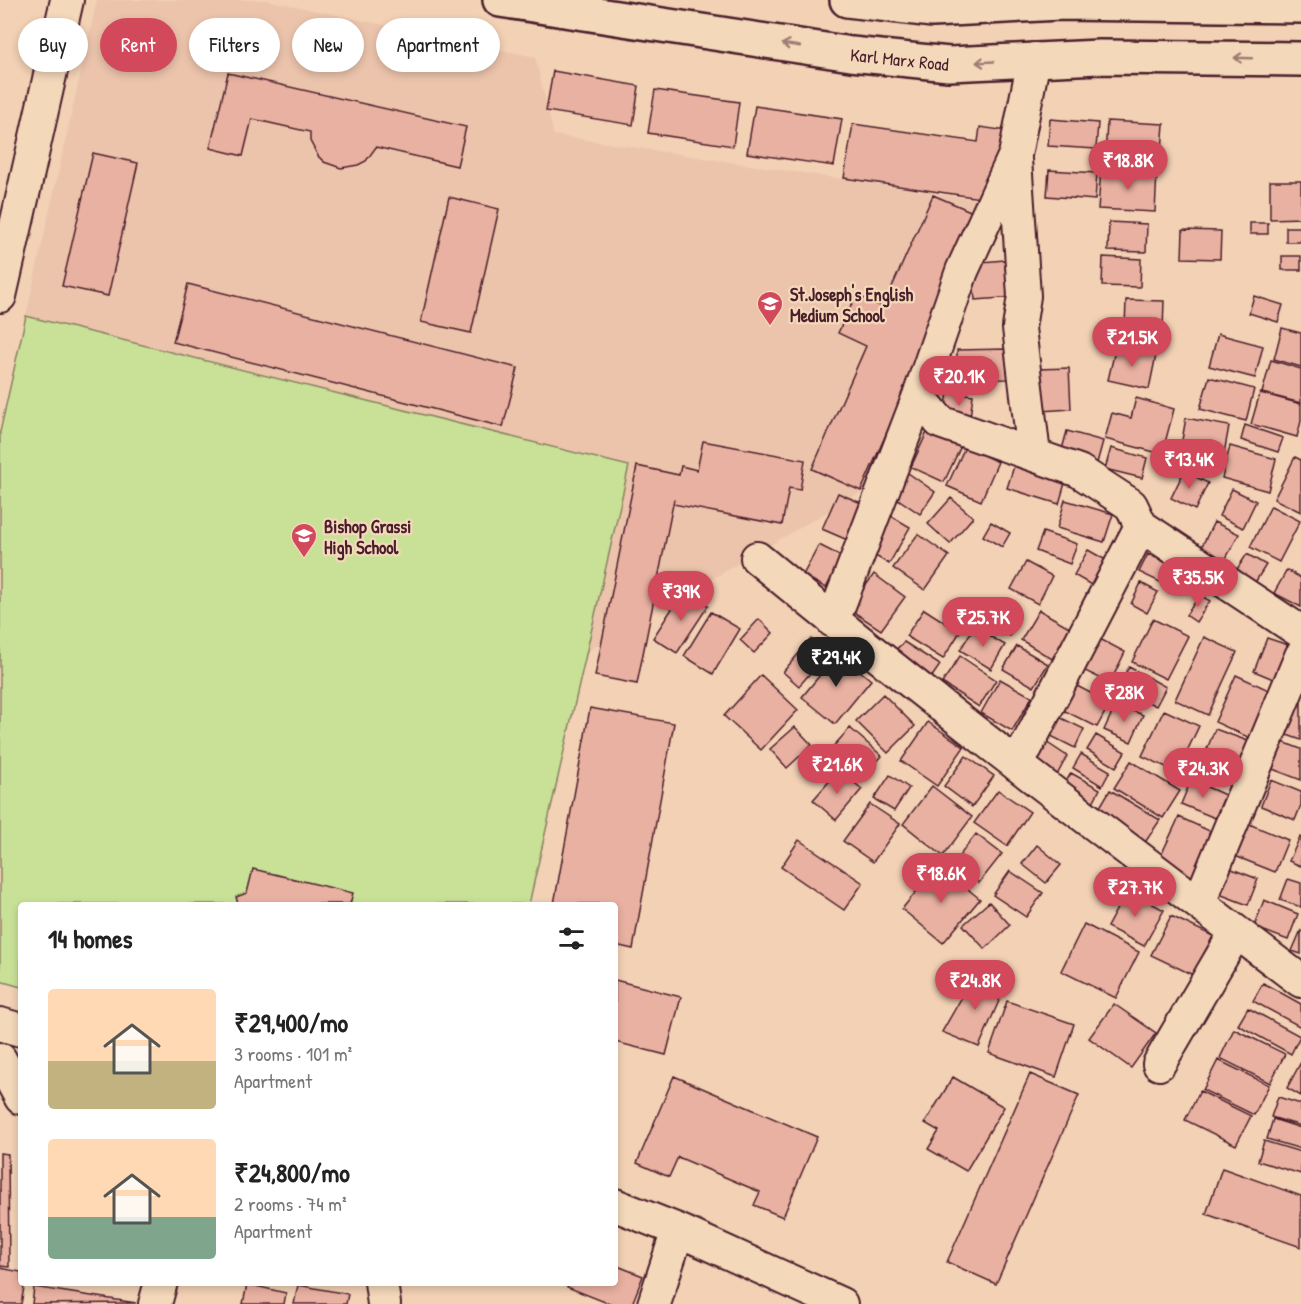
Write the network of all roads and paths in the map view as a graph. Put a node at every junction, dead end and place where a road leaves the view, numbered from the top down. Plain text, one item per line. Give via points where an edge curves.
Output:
1 (67, 0) edge
2 (500, 0) edge
3 (848, 0) edge
4 (1106, 2) edge
5 (1288, 4) edge
6 (934, 5) edge
7 (1034, 59) junction
8 (1301, 59) edge
9 (1015, 155) junction
10 (0, 296) edge
11 (919, 396) junction
12 (1034, 455) junction
13 (1141, 526) junction
14 (757, 558) dead end
15 (833, 621) junction
16 (1301, 632) edge
17 (1301, 656) edge
18 (1017, 765) junction
19 (1199, 903) junction
20 (1236, 932) junction
21 (1301, 981) edge
22 (0, 1024) edge
23 (18, 1029) edge
24 (0, 1059) edge
25 (1159, 1064) dead end
26 (18, 1092) edge
27 (618, 1206) edge
28 (678, 1230) junction
29 (160, 1286) edge
30 (382, 1286) edge
31 (155, 1304) edge
32 (384, 1304) edge
33 (654, 1304) edge
34 (841, 1304) edge

1 - 10 street
7 -> 2 main road, Karl Marx Road via 949,64 850,54
3 - 6 main road
4 - 5 main road
4 - 6 main road
8 -> 7 main road, Karl Marx Road
7 - 9 street
9 - 11 street via 962,271
9 - 12 street via 1024,296 1019,328
11 - 12 street via 940,422
11 - 15 street
12 - 13 street via 1079,471 1131,505
13 - 16 street
13 - 18 street
14 - 15 street
15 - 18 street
17 - 19 street
18 - 19 street
19 - 20 street
20 - 21 street
20 - 25 street
22 - 23 street
24 - 26 street
27 - 28 street
28 - 33 street
28 - 34 street
29 - 31 street
30 - 32 street

